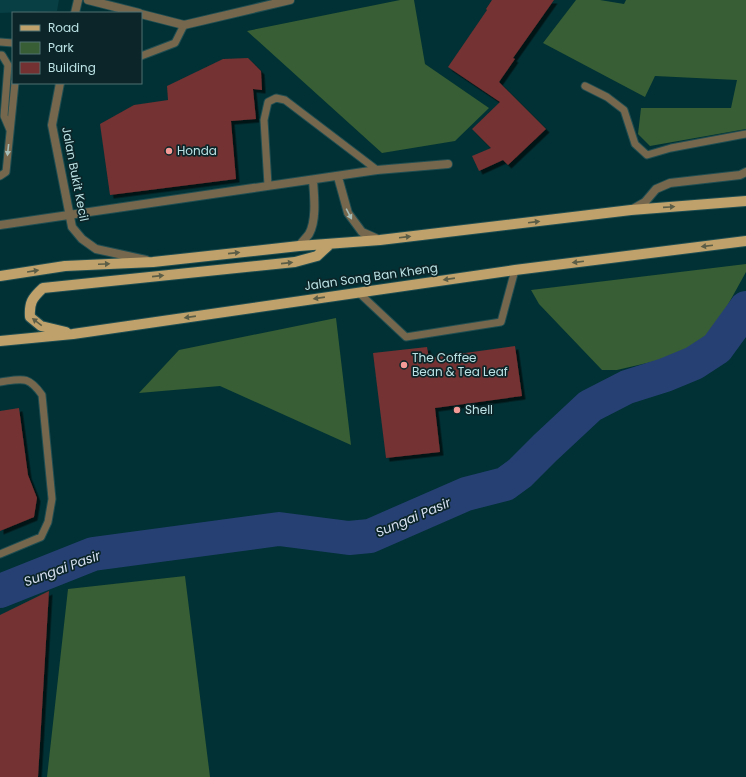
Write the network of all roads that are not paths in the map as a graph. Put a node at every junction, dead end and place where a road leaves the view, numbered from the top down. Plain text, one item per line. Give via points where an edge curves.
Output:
1 (78, 0) edge
2 (88, 0) edge
3 (290, 0) edge
4 (75, 12) edge
5 (136, 12) edge
6 (142, 14) edge
7 (184, 25) junction
8 (0, 42) edge
9 (12, 43) edge
10 (0, 55) edge
11 (142, 56) edge
12 (15, 84) edge
13 (60, 84) edge
14 (585, 86) dead end
15 (10, 130) junction
16 (746, 134) edge
17 (448, 164) dead end
18 (377, 170) junction
19 (746, 172) edge
20 (0, 176) edge
21 (338, 177) junction
22 (313, 180) junction
23 (268, 185) junction
24 (746, 201) edge
25 (630, 210) junction
26 (69, 216) junction
27 (0, 225) edge
28 (380, 240) junction
29 (746, 241) edge
30 (330, 244) junction
31 (299, 246) junction
32 (153, 262) junction
33 (515, 270) junction
34 (0, 276) edge
35 (358, 292) junction
36 (73, 334) junction
37 (0, 341) edge
38 (0, 382) edge
39 (0, 554) edge

1 - 4 street
2 - 5 street
3 - 7 street
6 - 7 street
7 - 11 lane via 175,43
8 - 9 lane
10 - 15 lane via 8,65 4,116
12 - 15 lane
13 - 26 street, Jalan Bukit Kecil via 52,125
14 - 16 lane via 607,97 624,110 635,144 647,155
15 -> 20 lane via 6,172
17 - 18 street
18 - 21 street
18 - 23 lane via 285,100 276,98 268,102 264,120
19 - 25 street via 740,175 670,183 656,189 645,202
21 - 22 street
21 -> 28 street via 348,213 362,232
22 - 23 street
22 - 31 street via 314,211 310,232
23 - 26 street
25 -> 24 main road
28 -> 25 main road
26 - 27 street
26 - 32 street, Jalan Bukit Kecil via 72,227 82,239 96,249
28 - 30 main road
29 -> 33 main road, Jalan Song Ban Kheng
30 - 31 main road
36 -> 30 main road via 41,326 30,317 29,307 34,296 43,288 295,262 317,256
32 -> 31 main road
34 -> 32 main road via 65,266
33 -> 35 main road, Jalan Song Ban Kheng
33 - 35 lane via 501,322 406,337
35 -> 36 main road, Jalan Song Ban Kheng
36 - 37 main road, Jalan Song Ban Kheng
38 - 39 lane via 24,379 35,386 42,395 52,499 48,522 41,537

